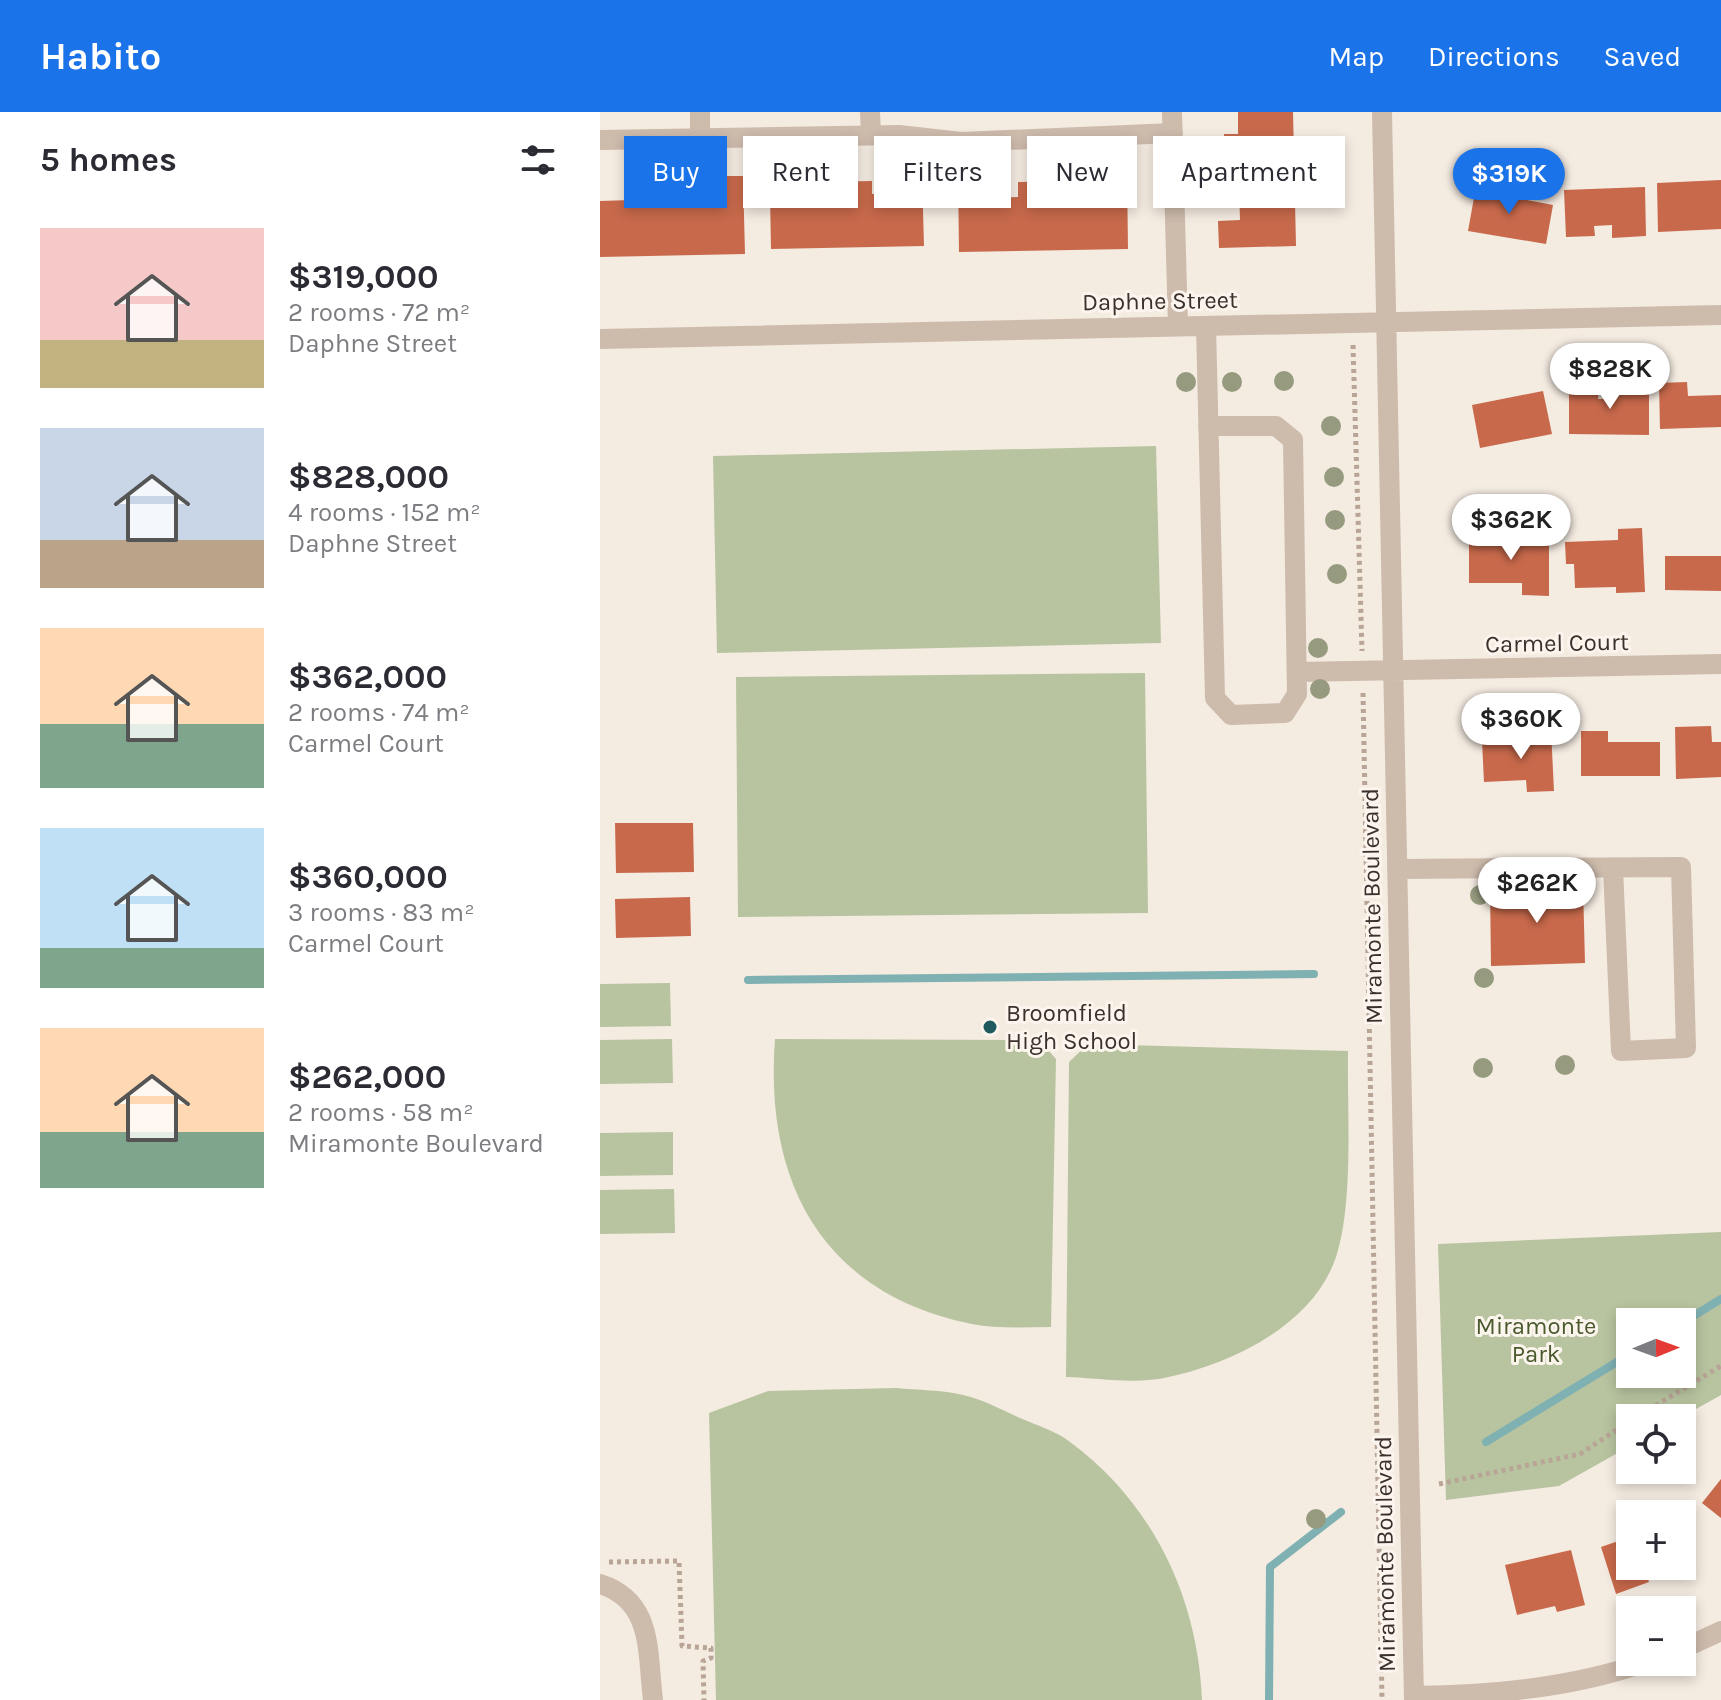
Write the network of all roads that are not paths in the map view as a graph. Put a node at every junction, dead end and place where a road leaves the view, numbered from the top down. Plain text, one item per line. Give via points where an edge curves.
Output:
1 (700, 112) edge
2 (870, 112) edge
3 (1382, 112) edge
4 (1172, 122) edge
5 (871, 135) junction
6 (700, 136) edge
7 (727, 138) edge
8 (600, 140) edge
9 (624, 140) edge
10 (1721, 315) edge
11 (1386, 322) junction
12 (1178, 326) junction
13 (1206, 326) junction
14 (600, 339) edge
15 (1208, 426) junction
16 (1721, 664) edge
17 (1297, 672) junction
18 (1393, 673) junction
19 (1613, 868) junction
20 (1397, 869) junction
21 (600, 1584) edge
22 (1721, 1631) edge
23 (1696, 1643) edge
24 (1616, 1670) edge
25 (1414, 1698) edge
26 (653, 1700) edge

1 - 6 street
2 - 5 street
3 - 11 street, Miramonte Boulevard
4 - 5 street via 961,142
4 - 12 street
5 - 7 street
8 - 9 street
10 - 11 street, Daphne Street
11 - 13 street, Daphne Street
11 - 18 street, Miramonte Boulevard
12 - 13 street, Daphne Street
12 - 14 street, Daphne Street
13 - 15 street
15 - 17 street via 1276,426 1293,440
15 - 17 street via 1215,698 1231,715 1285,713 1297,694
16 - 18 street, Carmel Court
17 - 18 street, Carmel Court
18 - 20 street, Miramonte Boulevard
19 - 19 street via 1681,867 1686,1048 1621,1051
19 - 20 street
20 - 25 street, Miramonte Boulevard
21 - 26 street via 619,1590 642,1616
22 - 23 street
24 - 25 street via 1521,1689

